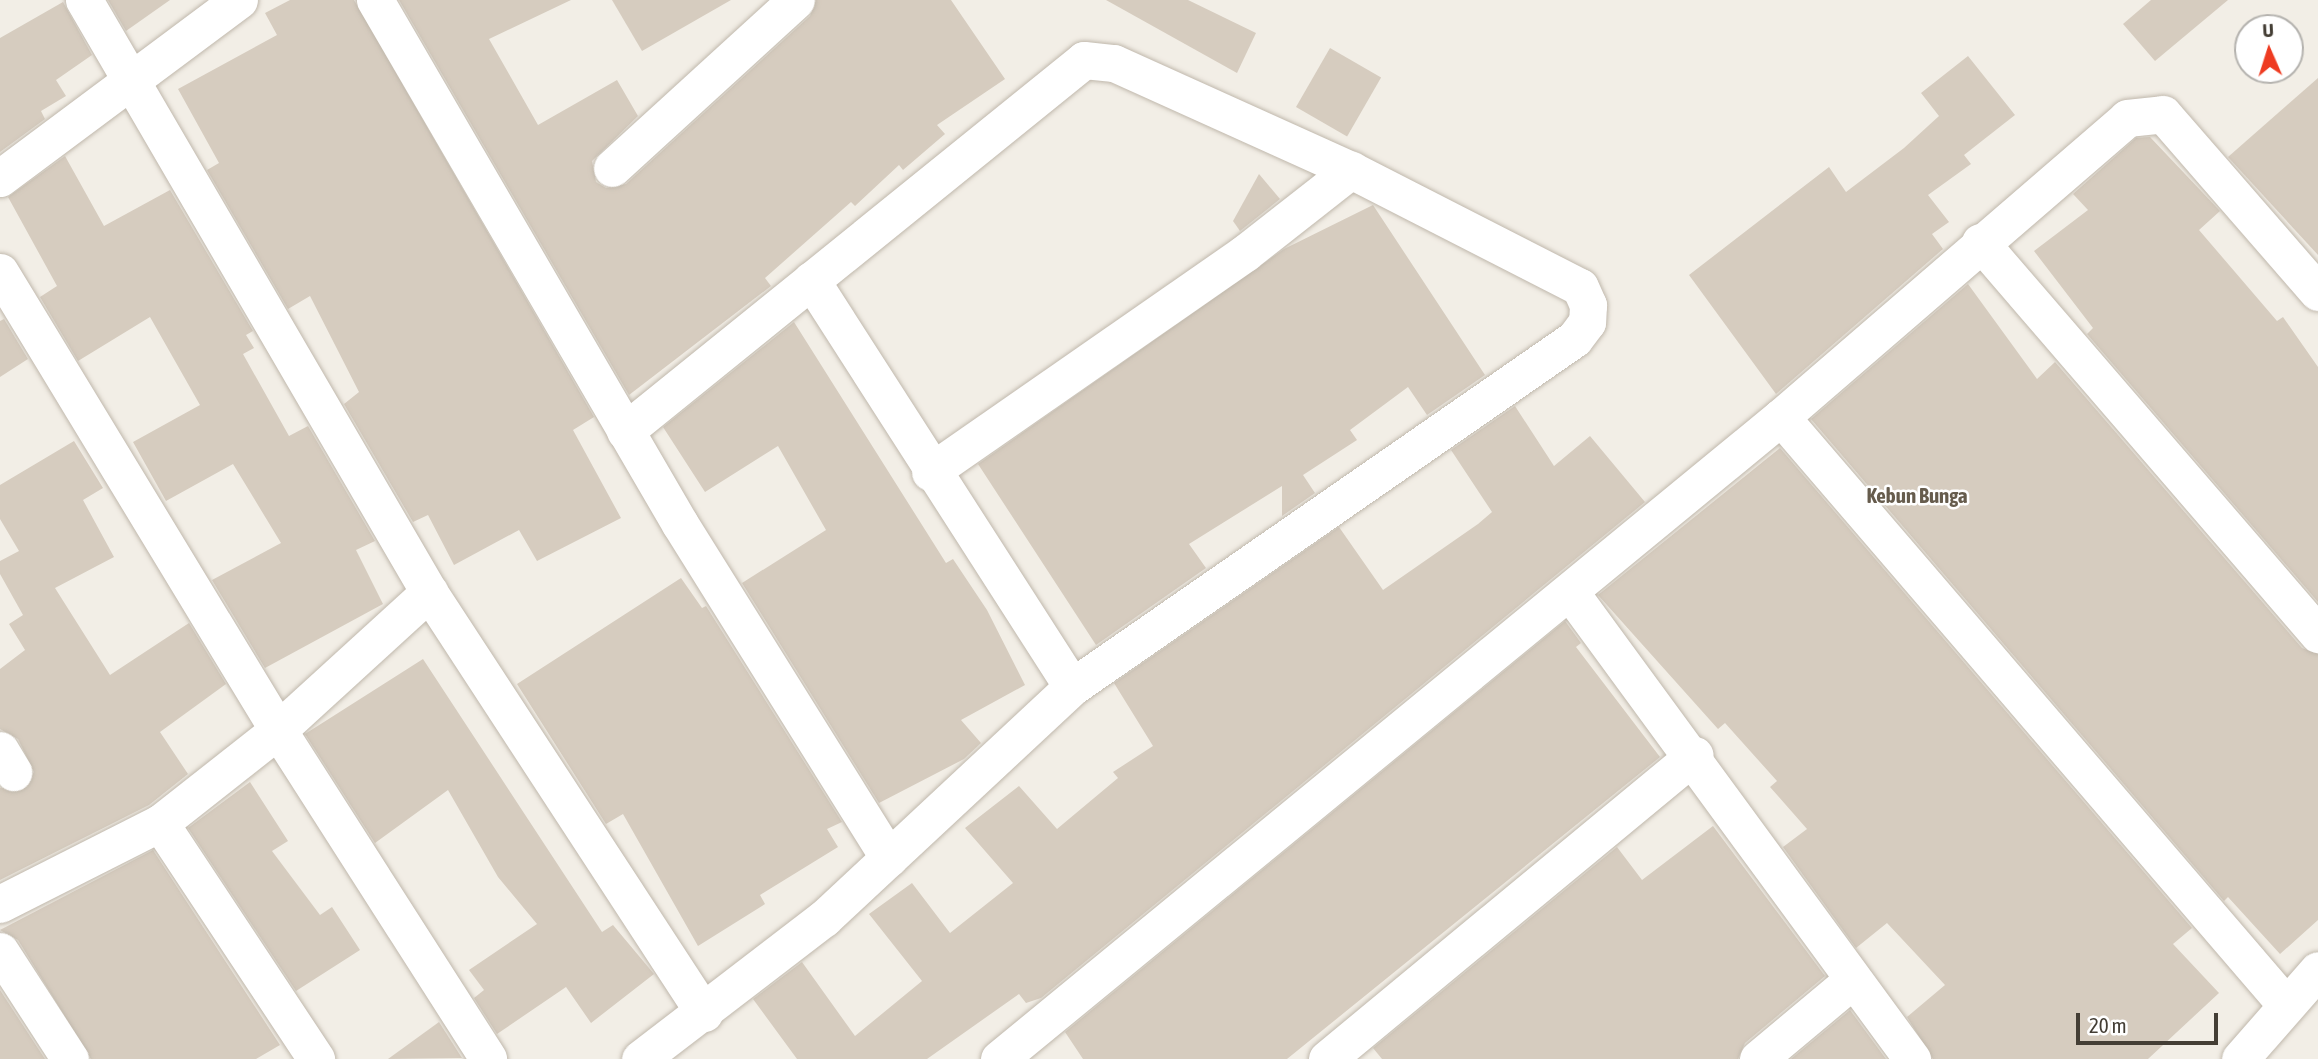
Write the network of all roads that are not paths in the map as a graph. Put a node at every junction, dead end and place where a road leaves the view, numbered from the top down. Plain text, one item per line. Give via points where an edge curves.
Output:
1 (84, 0) edge
2 (239, 0) edge
3 (375, 0) edge
4 (796, 0) edge
5 (133, 84) junction
6 (612, 168) dead end
7 (1351, 170) junction
8 (0, 178) edge
9 (1980, 242) junction
10 (0, 272) edge
11 (811, 280) junction
12 (2318, 292) edge
13 (1781, 417) junction
14 (625, 431) junction
15 (930, 472) junction
16 (429, 592) junction
17 (1570, 592) junction
18 (2318, 634) edge
19 (1072, 687) junction
20 (278, 730) junction
21 (1695, 755) junction
22 (160, 823) junction
23 (889, 859) junction
24 (0, 904) edge
25 (0, 951) edge
26 (2318, 970) edge
27 (1850, 982) junction
28 (2286, 1004) junction
29 (704, 1013) junction
30 (1014, 1054) edge
31 (70, 1059) edge
32 (316, 1059) edge
33 (488, 1059) edge
34 (640, 1059) edge
35 (1327, 1059) edge
36 (1758, 1059) edge
37 (1912, 1059) edge
38 (2240, 1059) edge

1 - 5 street
2 - 5 street
3 - 14 street
4 - 6 street
5 - 8 street
5 - 16 street
7 - 11 street via 1114,63 1084,60
7 - 15 street via 1245,253
7 - 19 street via 1580,287 1588,304 1587,322 1574,339
9 - 12 street via 2127,118 2164,114
9 - 13 street
9 - 18 street
10 - 20 street
11 - 14 street
11 - 15 street
13 - 17 street
13 - 28 street
14 - 23 street
15 - 19 street
16 - 20 street
16 - 29 street
17 - 21 street
17 - 30 street
19 - 23 street
20 - 22 street
20 - 33 street
21 - 27 street
21 - 35 street
22 - 24 street
22 - 32 street
23 - 29 street
25 - 31 street
26 - 28 street
27 - 36 street
27 - 37 street
28 - 38 street
29 - 34 street

